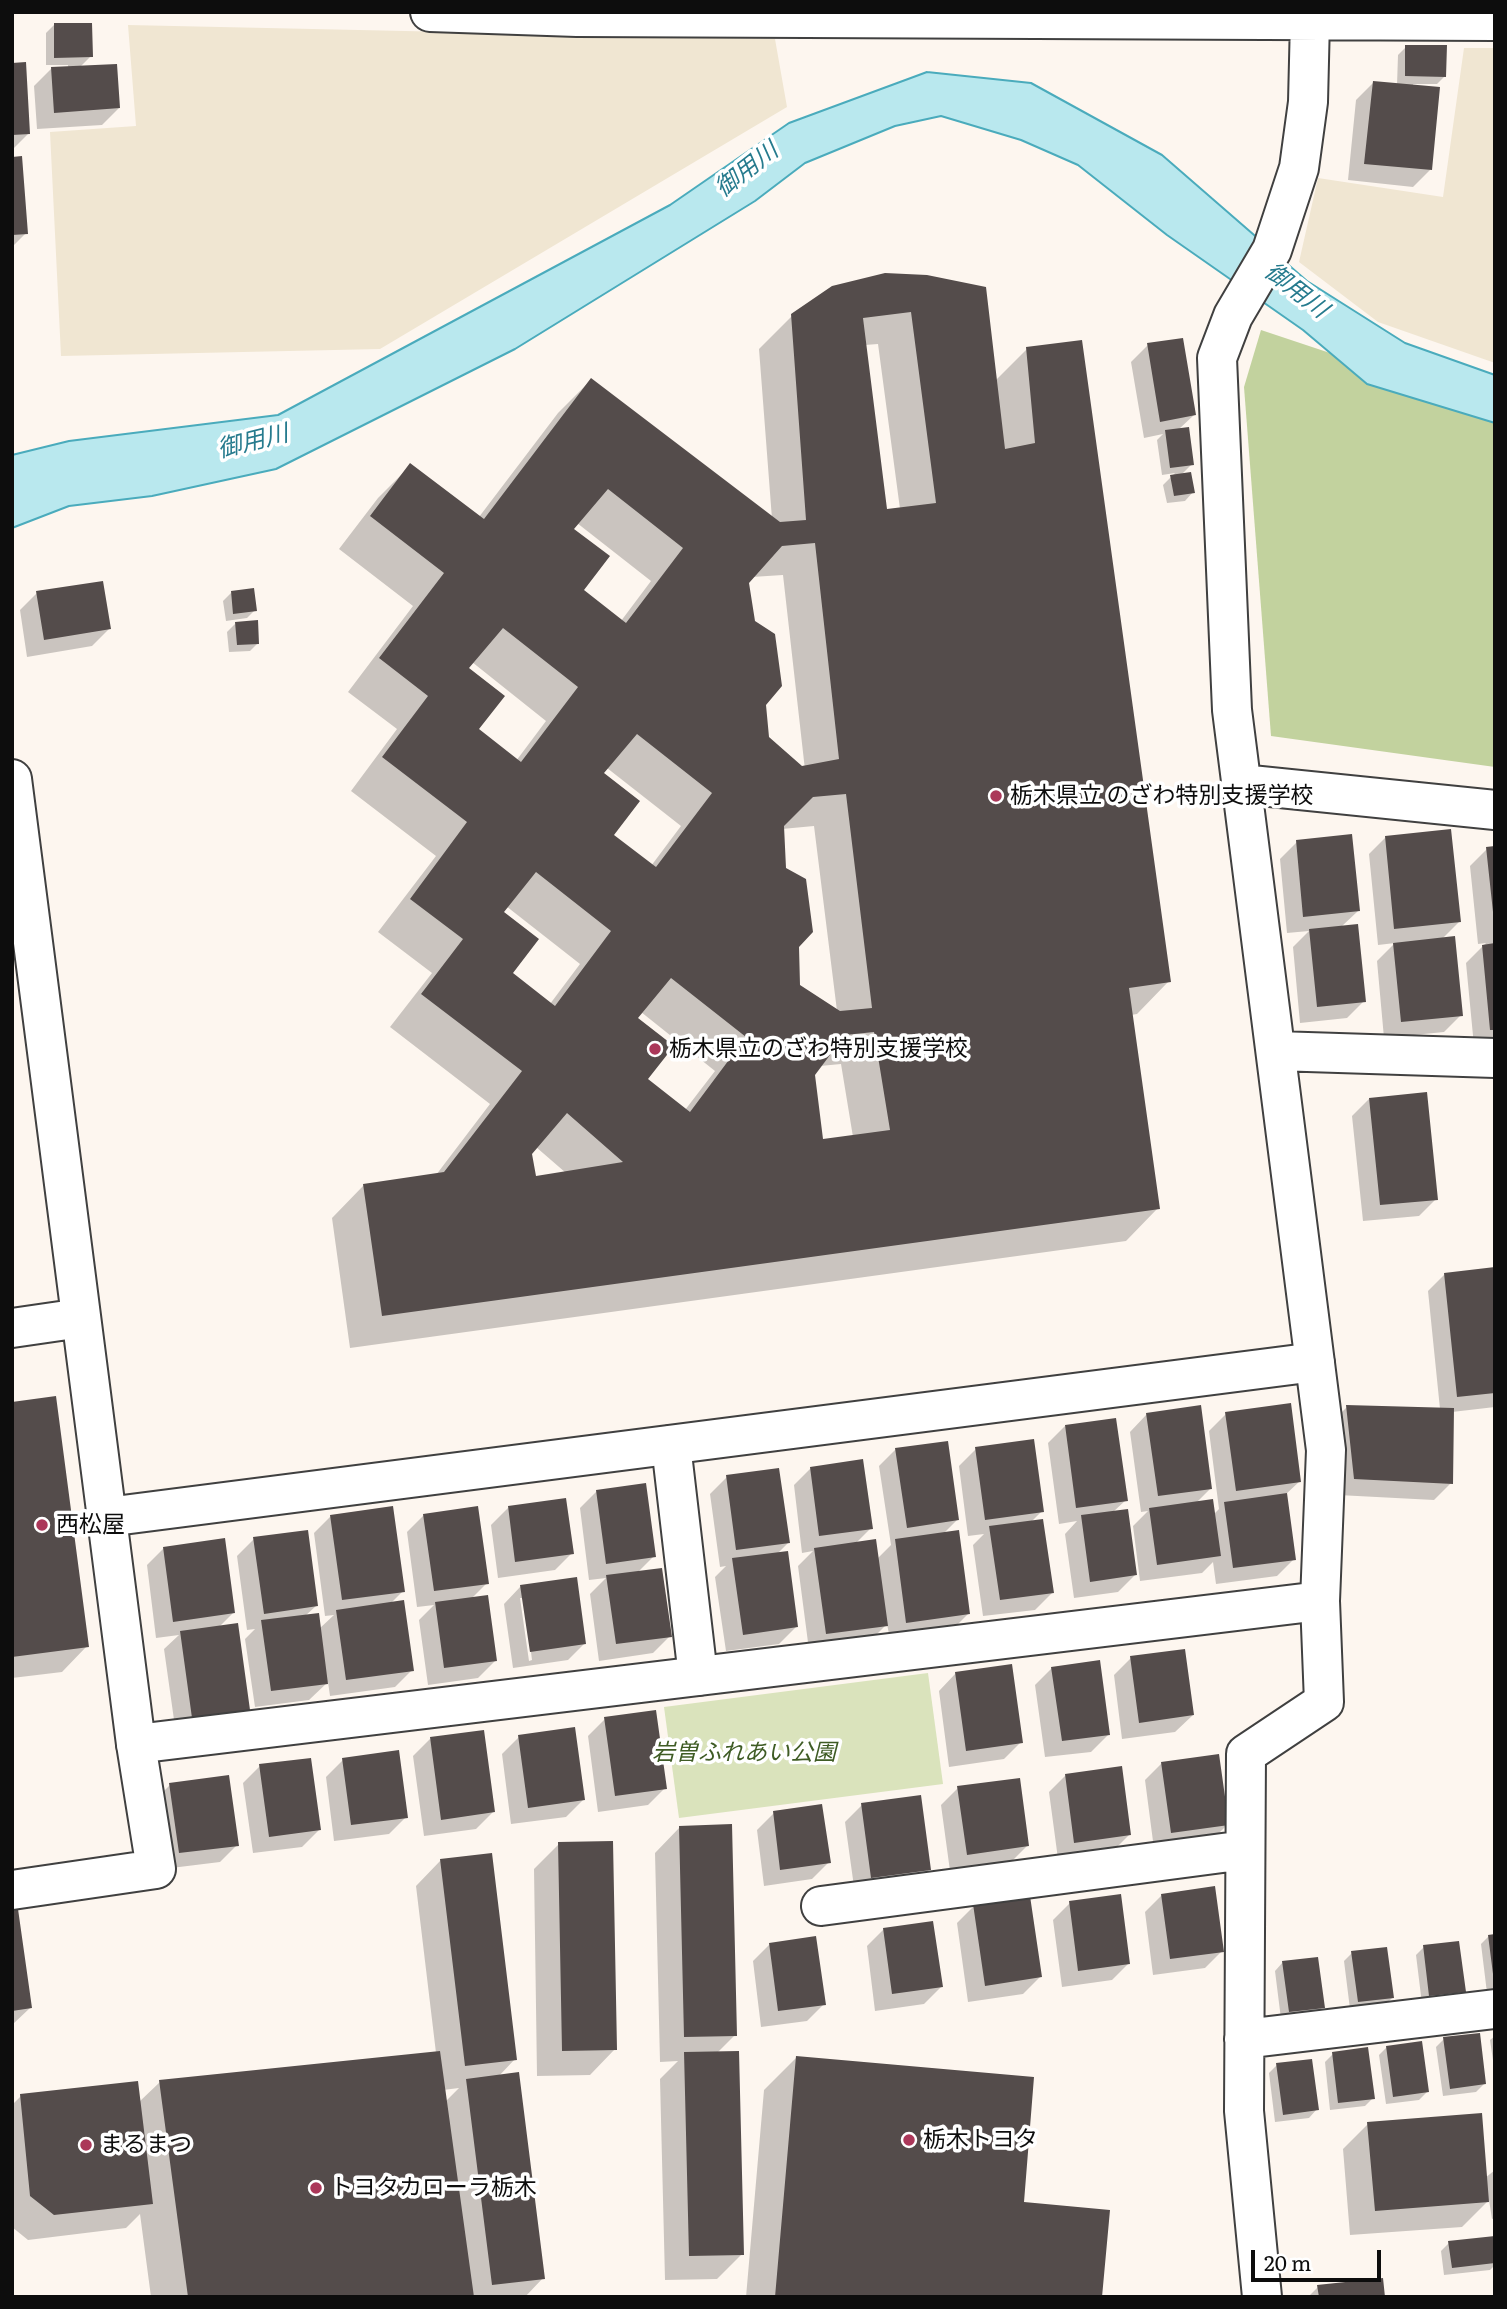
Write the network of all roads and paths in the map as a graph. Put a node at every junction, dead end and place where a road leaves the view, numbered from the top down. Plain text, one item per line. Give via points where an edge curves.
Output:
1 (430, 12) edge
2 (576, 14) edge
3 (1151, 16) edge
4 (1310, 20) junction
5 (1495, 21) edge
6 (12, 779) edge
7 (1241, 784) junction
8 (1495, 810) edge
9 (1276, 1051) junction
10 (1495, 1058) edge
11 (81, 1318) junction
12 (12, 1328) edge
13 (1315, 1362) junction
14 (671, 1445) junction
15 (107, 1517) junction
16 (1320, 1601) junction
17 (698, 1676) junction
18 (136, 1744) junction
19 (1245, 1850) junction
20 (12, 1890) edge
21 (821, 1906) dead end
22 (1495, 2009) edge
23 (1244, 2039) junction
24 (1262, 2297) edge

1 - 2 street
2 - 3 street
3 - 4 street
4 - 5 street
4 - 7 street via 1308,102 1299,168 1272,250 1233,316 1217,358 1232,709
6 - 11 street
7 - 8 street
7 - 9 street
9 - 10 street
9 - 13 street
11 - 12 street
11 - 15 street
13 - 14 street
13 - 16 street via 1326,1450
14 - 15 street
14 - 17 street
15 - 18 street
16 - 17 street
16 - 19 street via 1324,1702 1246,1754
17 - 18 street
18 - 20 street via 156,1869
19 - 21 street
19 - 23 street
22 - 23 street
23 - 24 street via 1244,2111

